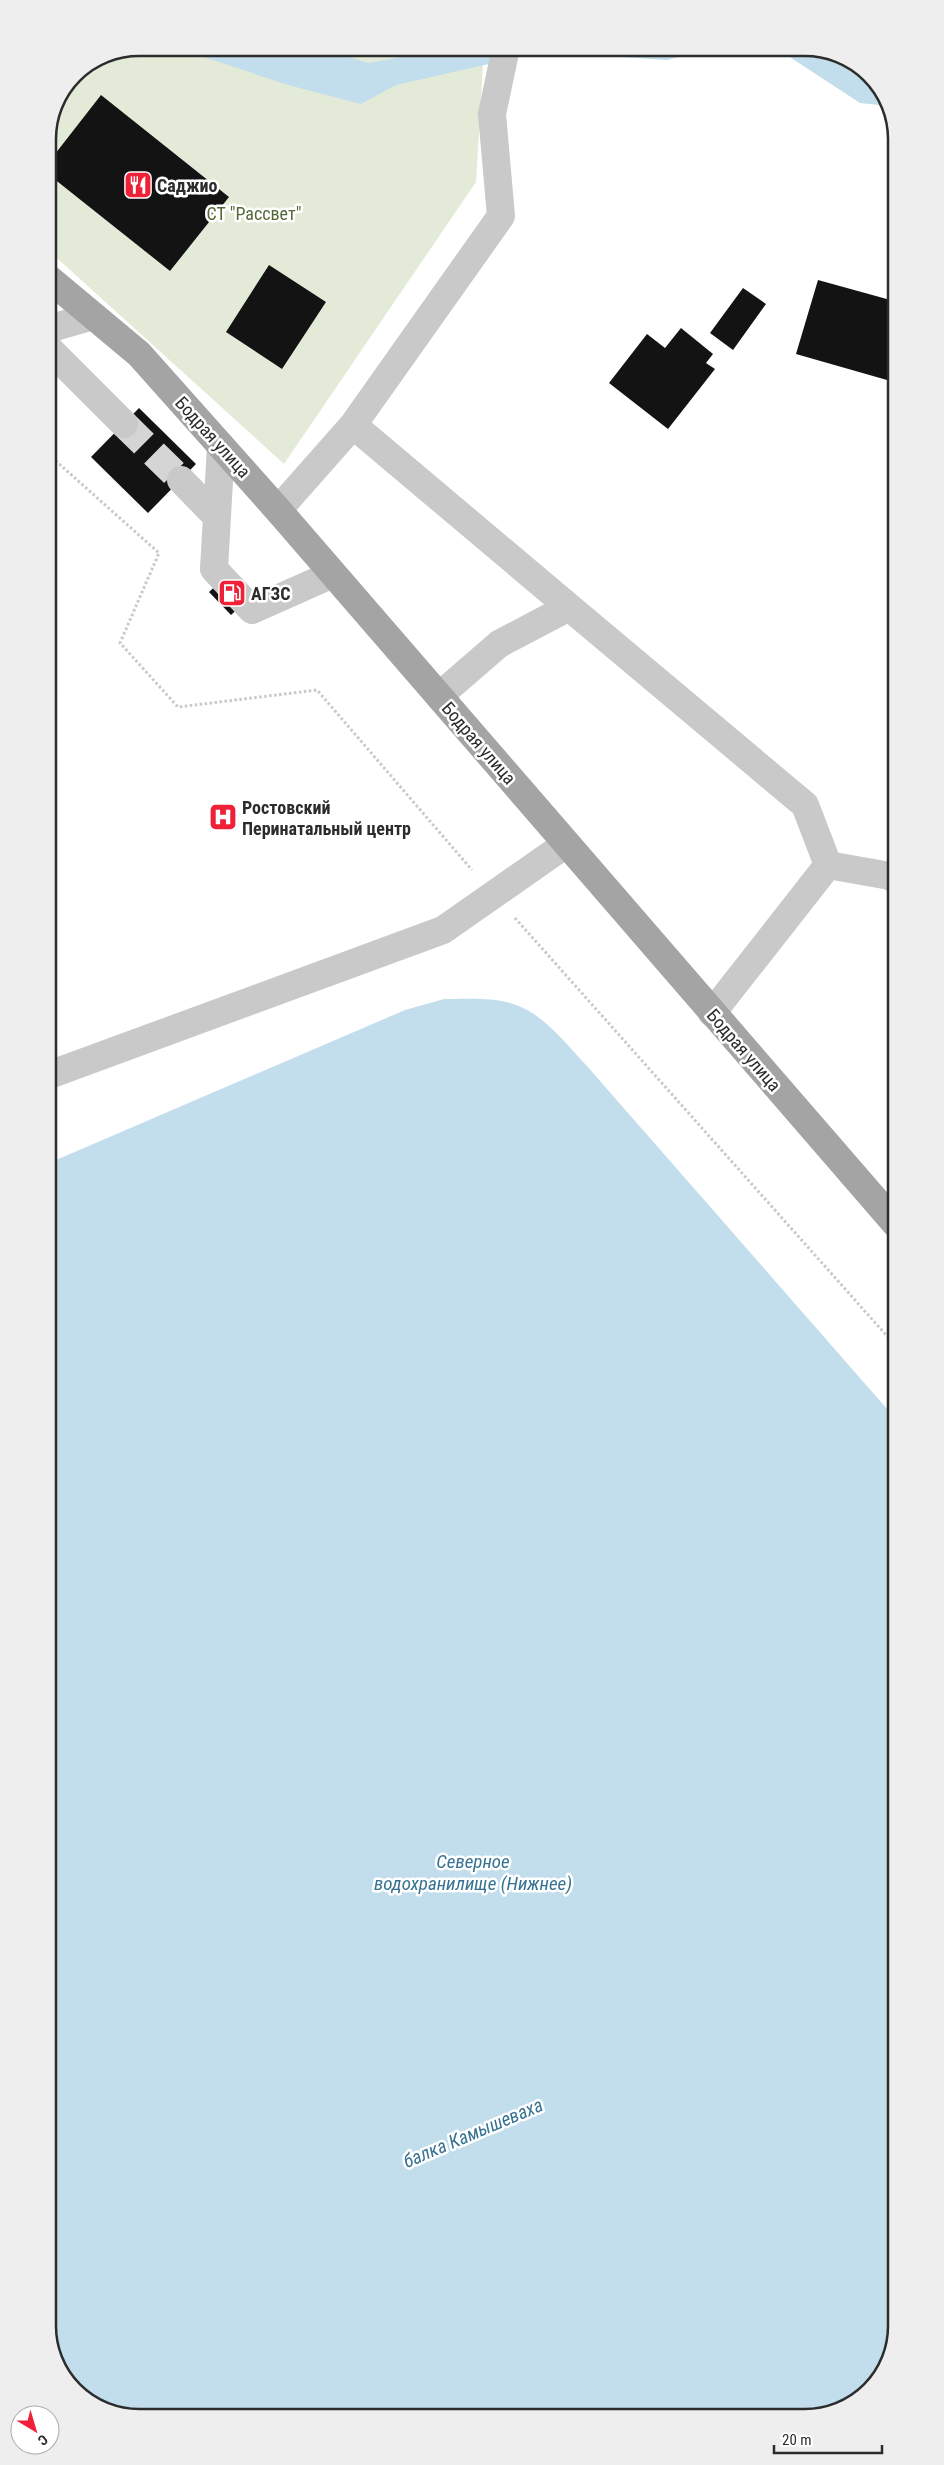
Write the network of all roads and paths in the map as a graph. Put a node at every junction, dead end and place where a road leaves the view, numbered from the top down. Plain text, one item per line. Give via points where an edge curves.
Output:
1 (504, 56) edge
2 (56, 285) edge
3 (93, 316) junction
4 (56, 327) edge
5 (56, 356) edge
6 (124, 424) tunnel mouth
7 (353, 425) junction
8 (221, 446) junction
9 (56, 461) edge
10 (181, 480) tunnel mouth
11 (278, 510) junction
12 (216, 516) junction
13 (333, 574) junction
14 (569, 607) junction
15 (439, 696) junction
16 (566, 844) junction
17 (828, 865) junction
18 (888, 876) edge
19 (492, 893) junction
20 (712, 1014) junction
21 (56, 1072) edge
22 (888, 1215) edge
23 (888, 1337) edge

1 - 7 street via 492,114 501,216
2 - 3 main road, Бодрая улица
3 - 4 street
3 - 8 main road, Бодрая улица via 139,354
5 - 6 street
7 - 11 street
7 - 14 street
8 - 11 main road, Бодрая улица
8 - 12 street
9 - 19 path via 159,552 120,643 178,708 317,690
10 - 12 street
11 - 13 main road, Бодрая улица
12 - 13 street via 214,569 252,610
13 - 15 main road, Бодрая улица
14 - 15 street via 499,644
14 - 17 street via 805,804
15 - 16 main road, Бодрая улица
16 - 19 street
16 - 20 main road, Бодрая улица
17 - 18 street
17 - 20 street
19 - 21 street via 443,930
19 - 23 path
20 - 22 main road, Бодрая улица

